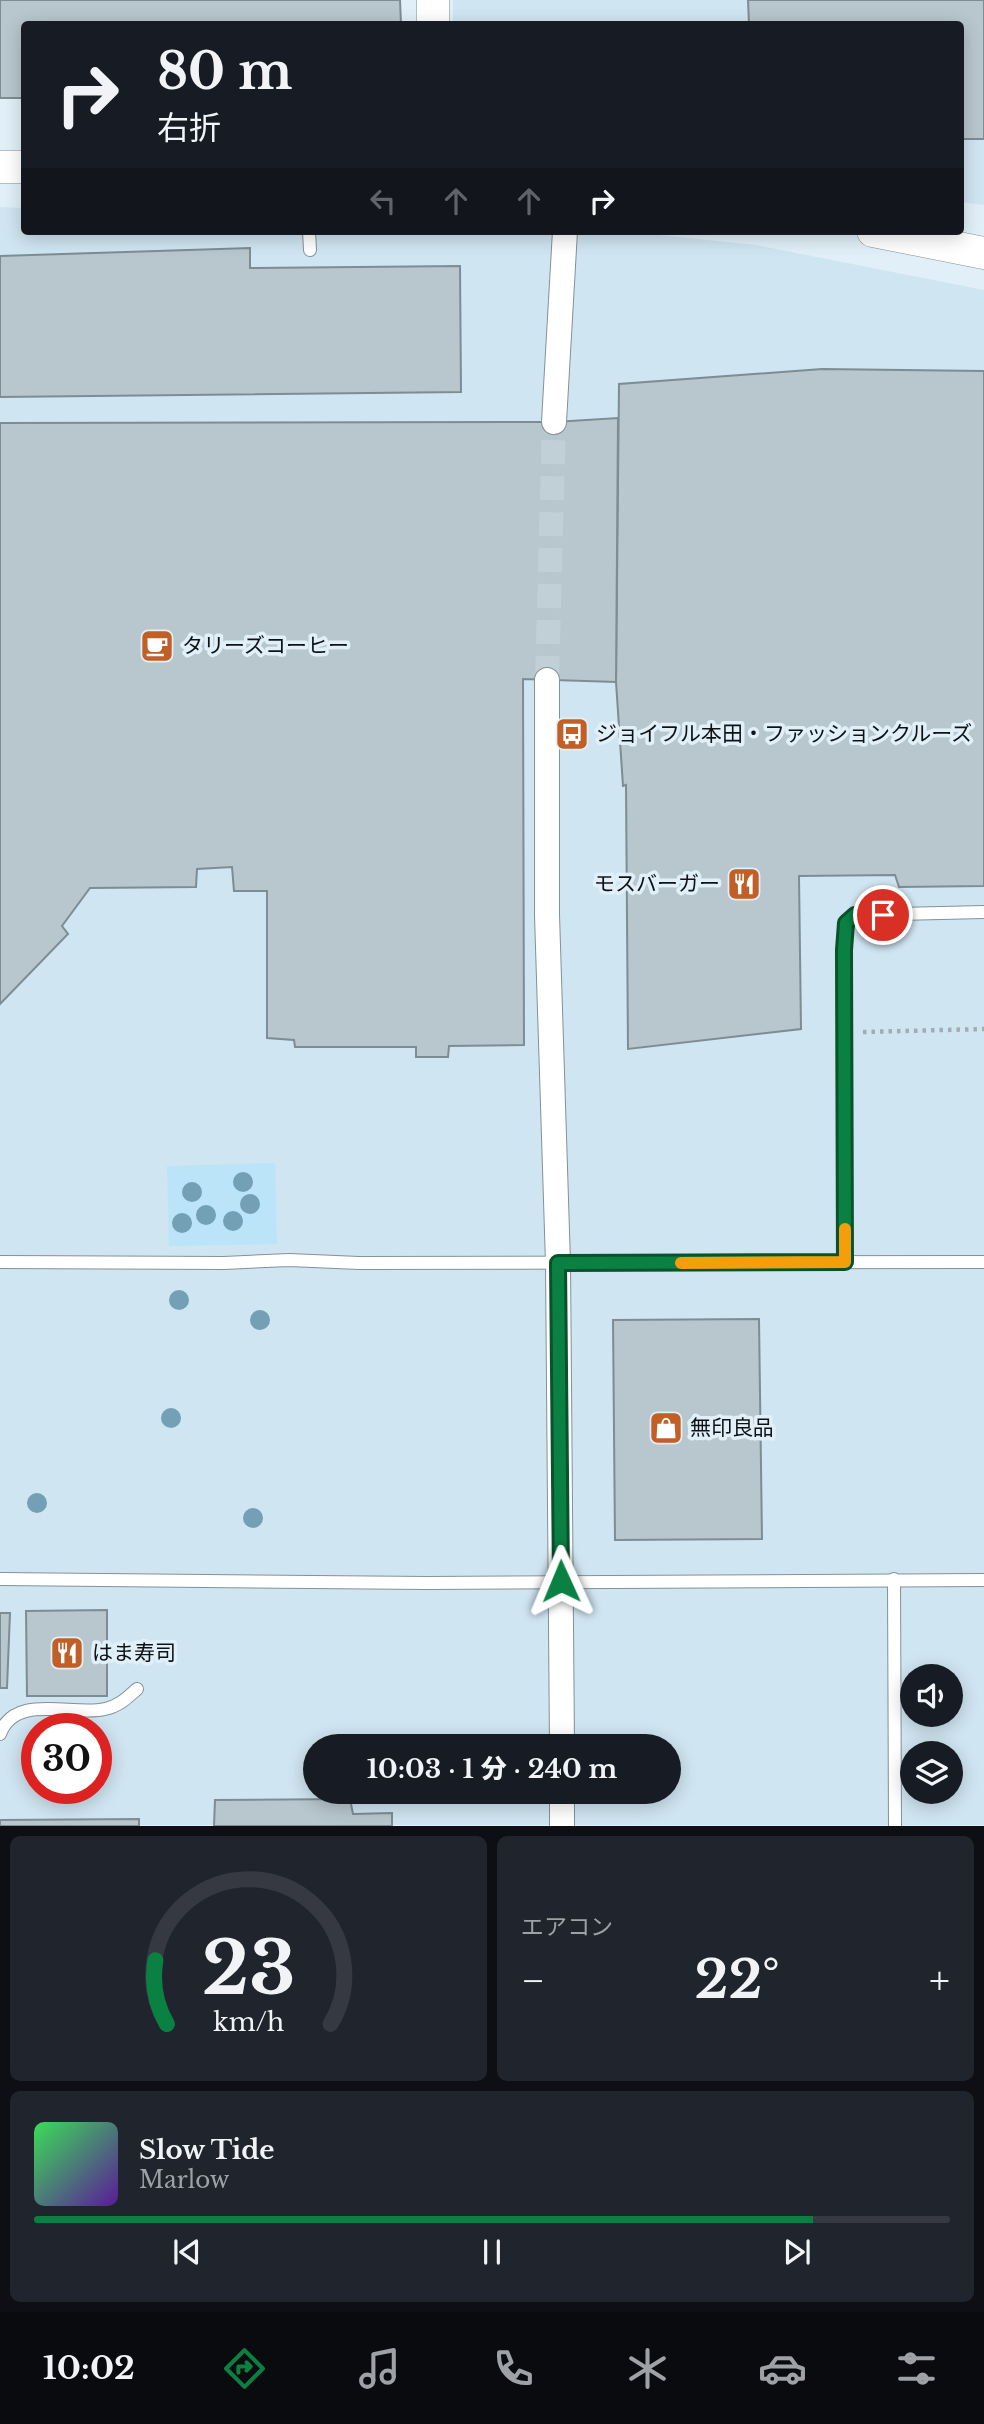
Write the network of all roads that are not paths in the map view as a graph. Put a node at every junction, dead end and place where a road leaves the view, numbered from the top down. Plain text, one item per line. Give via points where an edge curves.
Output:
1 (432, 0) edge
2 (433, 21) edge
3 (0, 167) edge
4 (21, 167) edge
5 (309, 235) edge
6 (565, 235) edge
7 (893, 235) edge
8 (310, 250) dead end
9 (984, 253) edge
10 (554, 422) tunnel mouth
11 (547, 680) tunnel mouth
12 (984, 912) edge
13 (0, 1262) edge
14 (845, 1262) junction
15 (984, 1262) edge
16 (558, 1263) junction
17 (0, 1579) edge
18 (894, 1579) junction
19 (984, 1580) edge
20 (561, 1581) junction
21 (137, 1689) dead end
22 (0, 1732) edge
23 (562, 1734) edge
24 (562, 1804) edge
25 (562, 1825) edge
26 (895, 1825) edge

1 - 2 street
3 - 4 street
5 - 8 lane
6 - 10 street
7 - 9 street
11 - 16 street via 547,915
12 - 14 lane via 855,915 846,923
13 - 16 lane
14 - 15 lane
14 - 16 lane
16 - 20 street
17 - 20 lane
18 - 19 lane
18 - 20 lane
18 - 26 lane
20 - 23 street
21 - 22 lane via 122,1703 103,1710 18,1713
24 - 25 street

